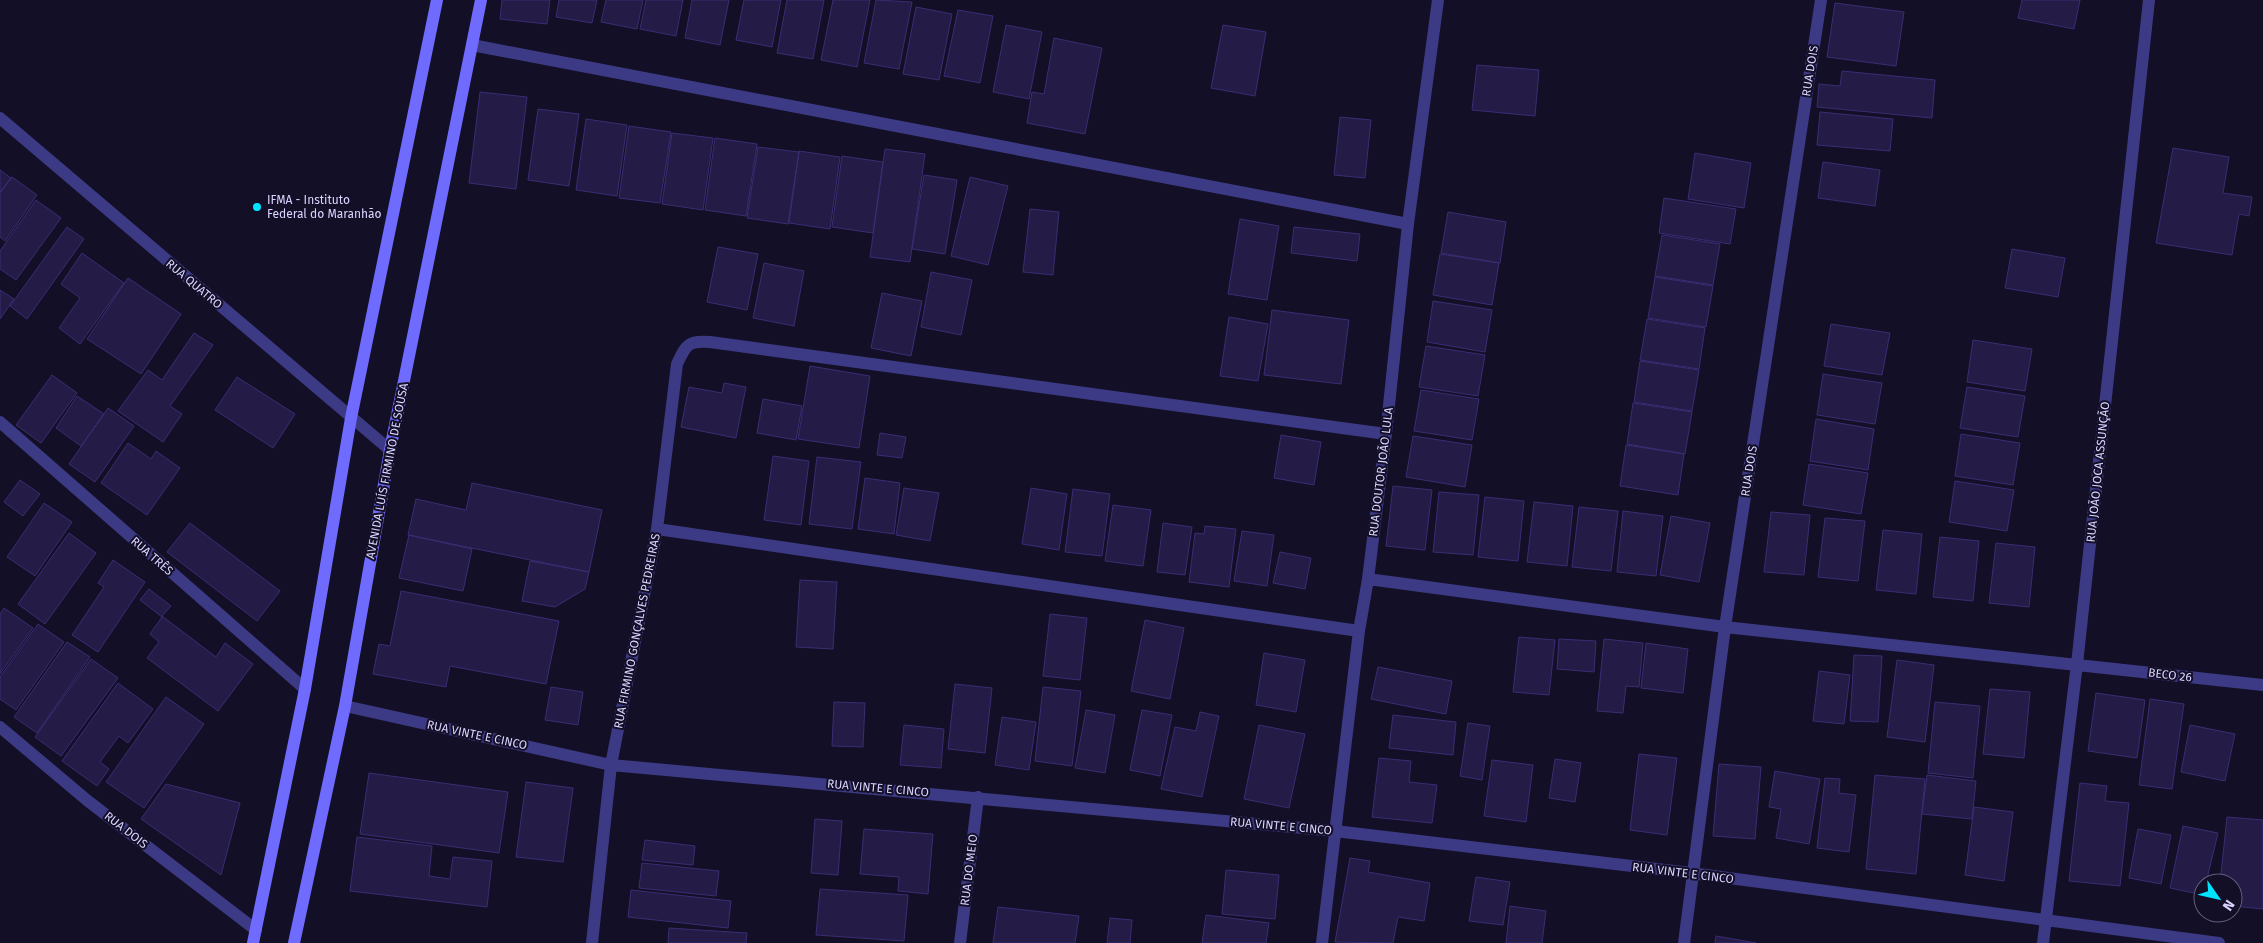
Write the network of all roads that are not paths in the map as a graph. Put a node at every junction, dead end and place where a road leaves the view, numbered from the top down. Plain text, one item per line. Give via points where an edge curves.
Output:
1 (437, 0) edge
2 (481, 0) edge
3 (1438, 0) edge
4 (1821, 0) edge
5 (2149, 0) edge
6 (472, 45) junction
7 (0, 118) edge
8 (1408, 224) junction
9 (351, 418) junction
10 (0, 422) edge
11 (1386, 434) junction
12 (390, 450) junction
13 (657, 529) junction
14 (1368, 578) junction
15 (1725, 627) junction
16 (1359, 631) junction
17 (2077, 664) junction
18 (2263, 685) edge
19 (305, 689) junction
20 (344, 706) junction
21 (0, 727) edge
22 (611, 765) junction
23 (978, 797) junction
24 (1335, 830) junction
25 (1692, 873) junction
26 (2046, 921) junction
27 (256, 930) junction
28 (253, 943) edge
29 (294, 943) edge
30 (592, 943) edge
31 (960, 943) edge
32 (1322, 943) edge
33 (1684, 943) edge
34 (2043, 943) edge
35 (2219, 943) edge

1 - 9 main road
2 - 6 main road, AVENIDA LUÍS FIRMINO DE SOUSA
3 - 8 street, RUA DOUTOR JOÃO LULA
4 - 15 street, RUA DOIS
5 - 17 street, RUA JOÃO JOCA ASSUNÇÃO
6 - 8 street
6 - 12 main road, AVENIDA LUÍS FIRMINO DE SOUSA
7 - 9 street, RUA QUATRO
8 - 11 street, RUA DOUTOR JOÃO LULA
9 - 12 street, RUA QUATRO
9 - 19 main road
10 - 19 street, RUA TRÊS
11 - 13 street, RUA FIRMINO GONÇALVES PEDREIRAS via 694,341 685,347 677,364
11 - 14 street, RUA DOUTOR JOÃO LULA
12 - 20 main road, AVENIDA LUÍS FIRMINO DE SOUSA
13 - 16 street
13 - 22 street, RUA FIRMINO GONÇALVES PEDREIRAS
14 - 15 street, BECO 26
14 - 16 street, RUA DOUTOR JOÃO LULA
15 - 17 street, BECO 26
15 - 25 street, RUA DOIS
16 - 24 street, RUA DOUTOR JOÃO LULA
17 - 18 street, BECO 26
17 - 26 street, RUA JOÃO JOCA ASSUNÇÃO
19 - 27 main road
20 - 22 street, RUA VINTE E CINCO
20 - 29 main road, AVENIDA LUÍS FIRMINO DE SOUSA
21 - 27 street, RUA DOIS via 88,801
22 - 23 street, RUA VINTE E CINCO
22 - 30 street, RUA FIRMINO GONÇALVES PEDREIRAS
23 - 24 street, RUA VINTE E CINCO
23 - 31 street, RUA DO MEIO
24 - 25 street, RUA VINTE E CINCO
24 - 32 street, RUA DOUTOR JOÃO LULA
25 - 26 street, RUA VINTE E CINCO
25 - 33 street, RUA DOIS
26 - 34 street, RUA JOÃO JOCA ASSUNÇÃO
26 - 35 street, RUA VINTE E CINCO
27 - 28 main road

